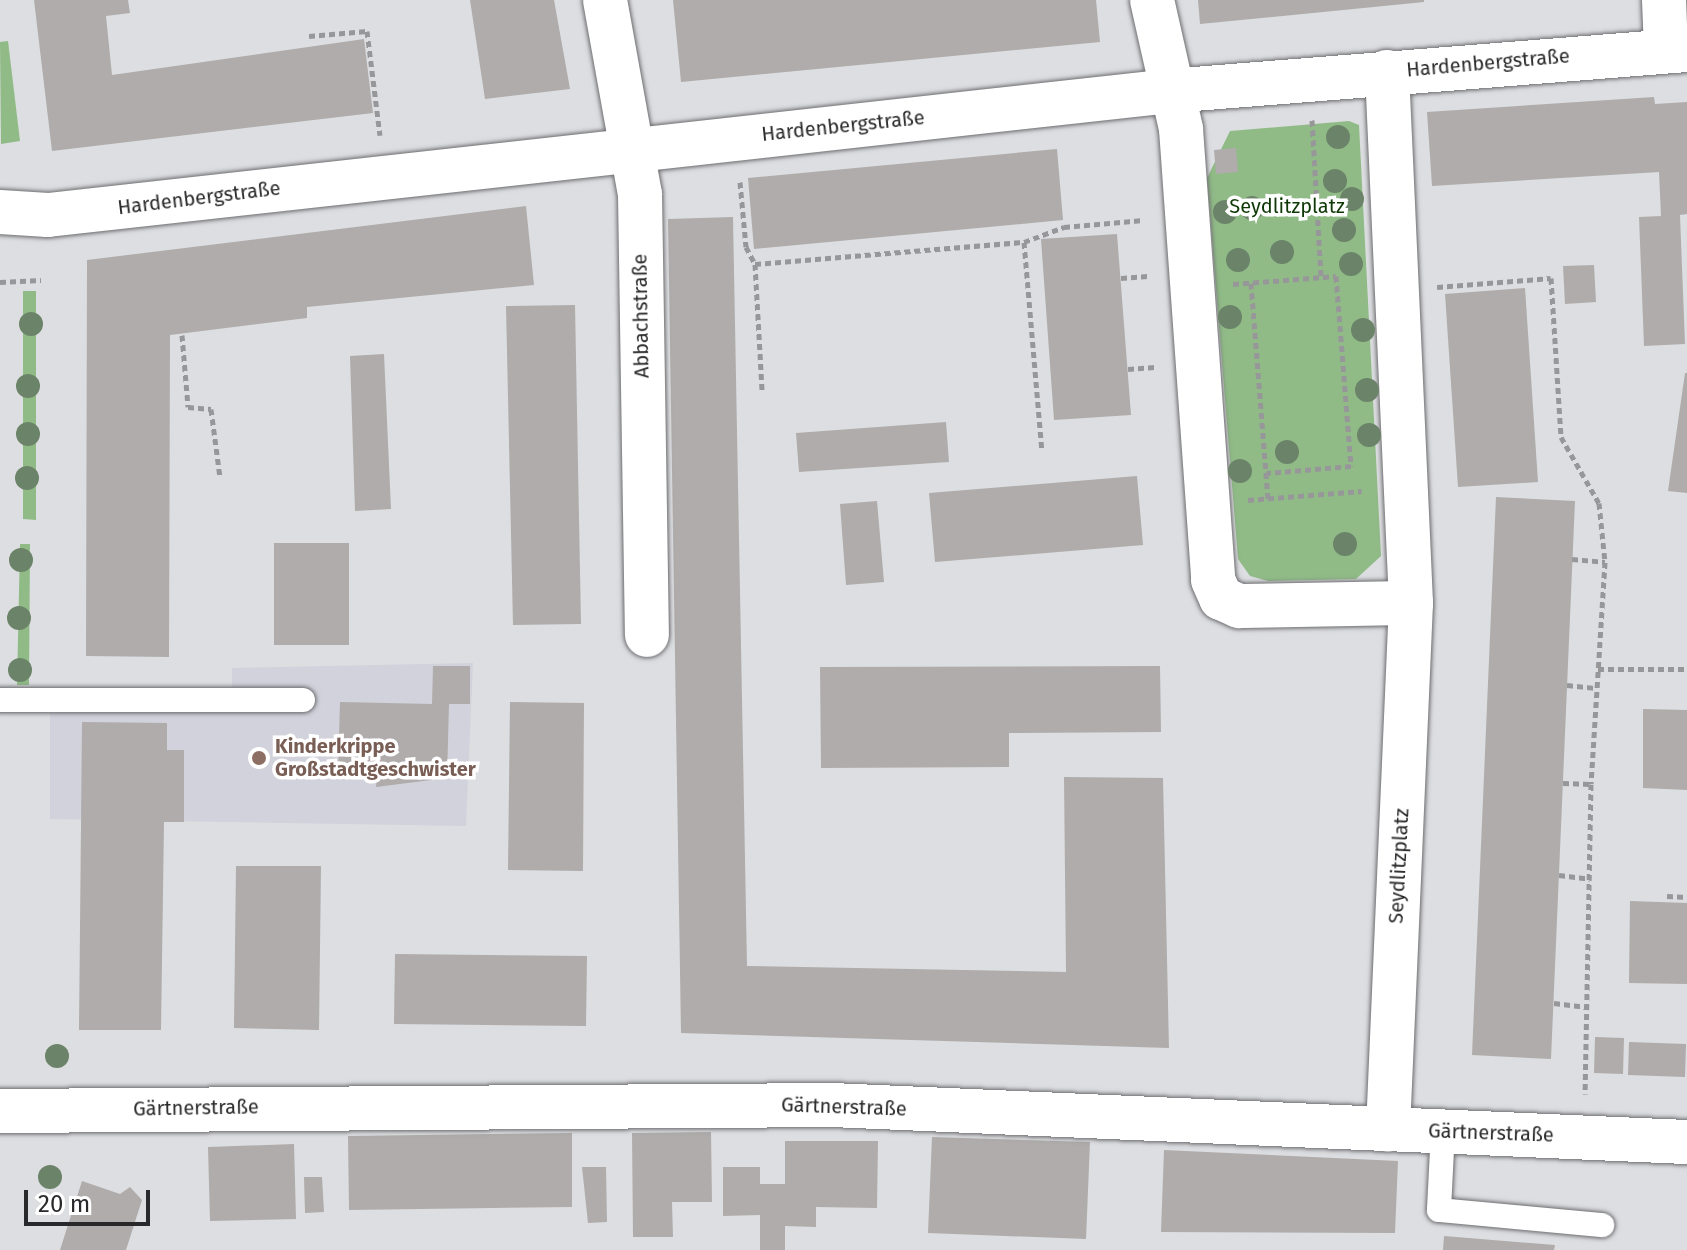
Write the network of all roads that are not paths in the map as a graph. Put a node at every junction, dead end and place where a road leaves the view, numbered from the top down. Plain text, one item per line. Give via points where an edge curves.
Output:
1 (605, 0) edge
2 (1152, 0) edge
3 (1664, 0) edge
4 (1677, 50) edge
5 (1387, 72) junction
6 (1169, 91) junction
7 (634, 148) junction
8 (0, 212) edge
9 (1411, 603) junction
10 (647, 635) dead end
11 (0, 700) edge
12 (303, 700) dead end
13 (0, 1111) edge
14 (1388, 1129) junction
15 (1443, 1130) junction
16 (1687, 1142) edge
17 (1602, 1225) dead end

1 - 7 street, Abbachstraße
2 - 6 street
3 - 4 street
4 - 5 street, Hardenbergstraße
5 - 6 street, Hardenbergstraße
5 - 9 street, Seydlitzplatz via 1401,290
6 - 7 street, Hardenbergstraße
6 - 9 street via 1181,129 1221,598 1239,606
7 - 8 street, Hardenbergstraße via 48,215
7 - 10 street, Abbachstraße
9 - 14 street, Seydlitzplatz
11 - 12 lane
13 - 14 street, Gärtnerstraße via 832,1105
14 - 15 street, Gärtnerstraße
15 - 16 street, Gärtnerstraße
15 - 17 lane via 1439,1210

